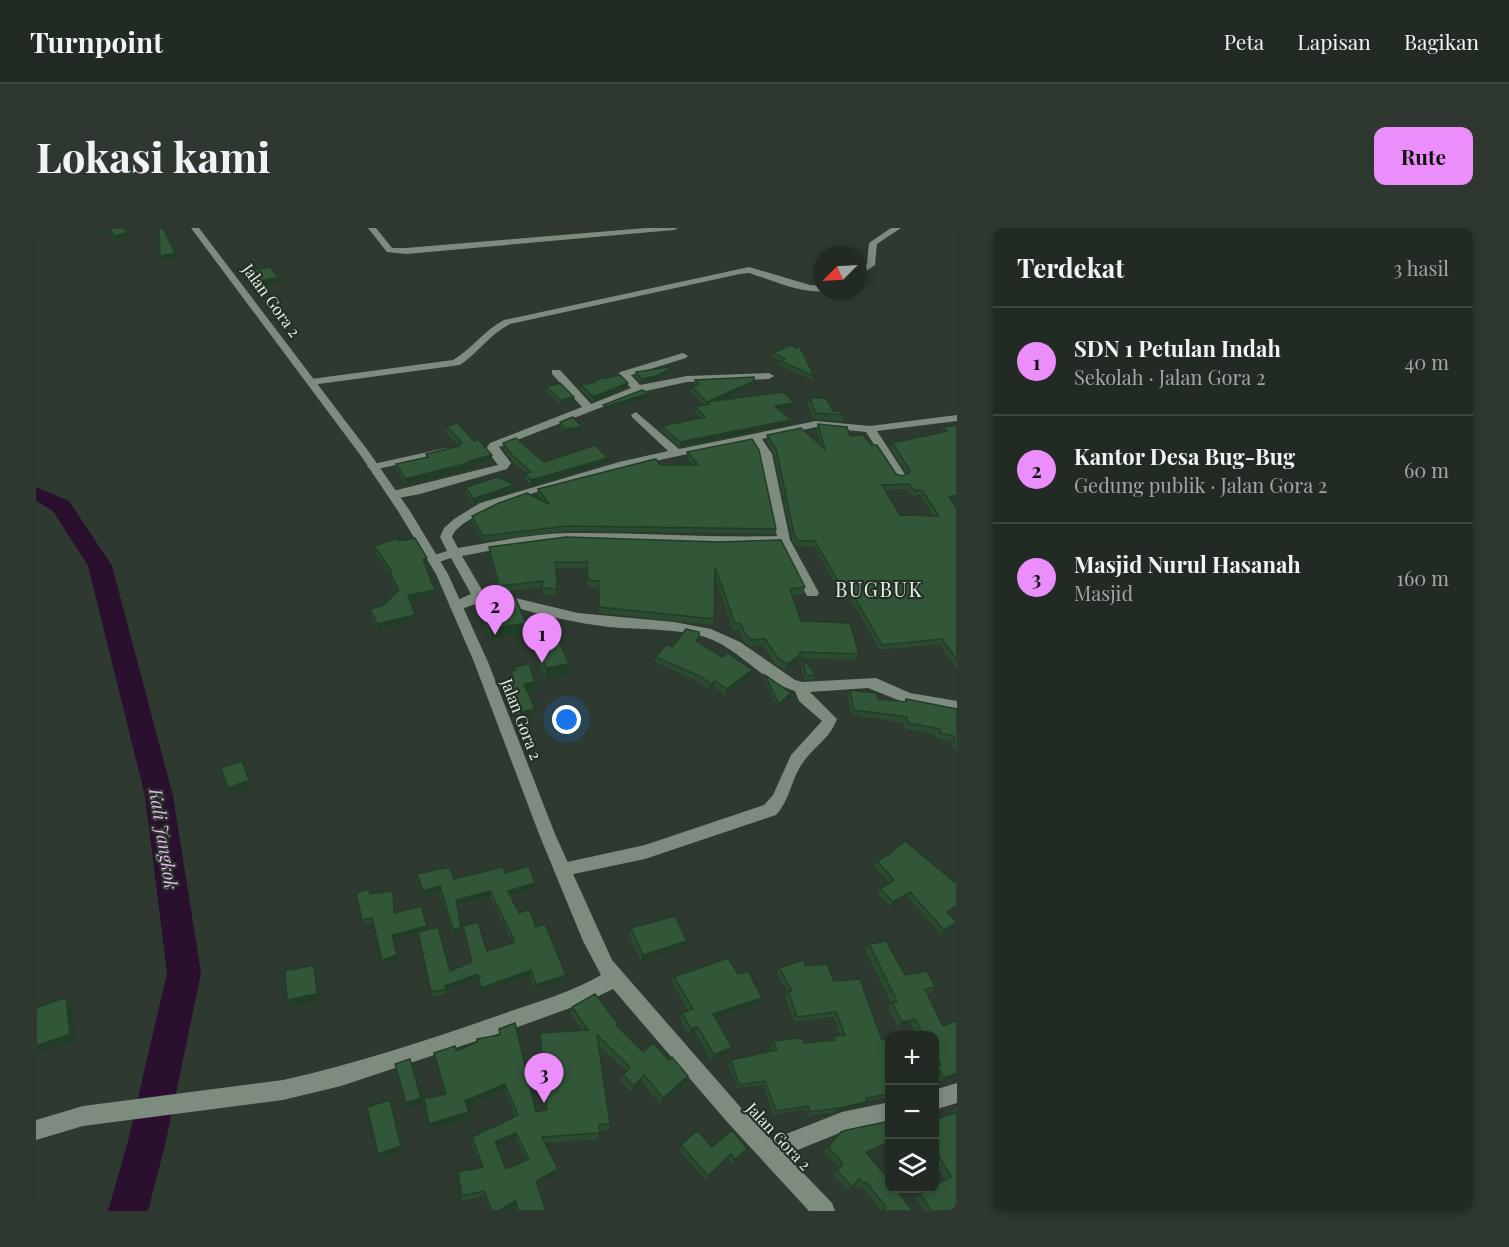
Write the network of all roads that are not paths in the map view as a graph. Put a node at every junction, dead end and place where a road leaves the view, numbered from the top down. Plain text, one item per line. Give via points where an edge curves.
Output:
1 (195, 228) edge
2 (372, 228) edge
3 (674, 228) edge
4 (897, 228) edge
5 (867, 268) edge
6 (813, 289) edge
7 (683, 356) dead end
8 (660, 364) junction
9 (556, 372) dead end
10 (769, 376) dead end
11 (687, 379) junction
12 (311, 382) junction
13 (638, 389) junction
14 (590, 409) junction
15 (636, 416) dead end
16 (957, 418) edge
17 (870, 429) junction
18 (756, 438) junction
19 (454, 449) edge
20 (678, 454) junction
21 (373, 467) junction
22 (900, 476) edge
23 (393, 495) junction
24 (784, 540) junction
25 (454, 554) junction
26 (433, 560) junction
27 (812, 594) dead end
28 (478, 595) junction
29 (456, 606) junction
30 (866, 682) junction
31 (888, 684) dead end
32 (802, 687) junction
33 (957, 707) edge
34 (564, 870) junction
35 (614, 978) junction
36 (957, 1093) edge
37 (939, 1098) edge
38 (885, 1114) edge
39 (36, 1130) edge
40 (768, 1151) junction
41 (824, 1211) edge

1 - 12 street, Jalan Gora 2
2 - 3 street via 390,250 406,251
4 - 5 street via 873,243 871,265
6 - 12 street via 749,270 740,271 507,322 490,330 473,353 456,363
7 - 8 street
8 - 11 street
8 - 13 street via 624,374
9 - 14 street
10 - 11 street
11 - 13 street
12 - 21 street, Jalan Gora 2
13 - 14 street
14 - 23 street via 492,446 503,467
15 - 20 street
16 - 17 street
17 - 18 street via 816,424
17 - 22 street
18 - 20 street
18 - 24 street via 766,454
19 - 21 street
20 - 25 street via 623,464 484,506 448,531 446,537
21 - 23 street, Jalan Gora 2
23 - 26 street, Jalan Gora 2
24 - 25 street via 719,542 579,536 509,543
24 - 27 street
25 - 26 street
25 - 28 street
26 - 29 street, Jalan Gora 2
28 - 29 street
28 - 32 street via 599,621 712,634 731,641
29 - 34 street, Jalan Gora 2
30 - 31 street
30 - 32 street
30 - 33 street via 901,696
32 - 34 street via 804,698 830,719 793,767 770,810 645,852
34 - 35 street, Jalan Gora 2 via 592,941
35 - 39 street via 474,1033 327,1080 283,1090 83,1116
35 - 40 street, Jalan Gora 2
36 - 37 street
38 - 40 street via 842,1122
40 - 41 street, Jalan Gora 2

